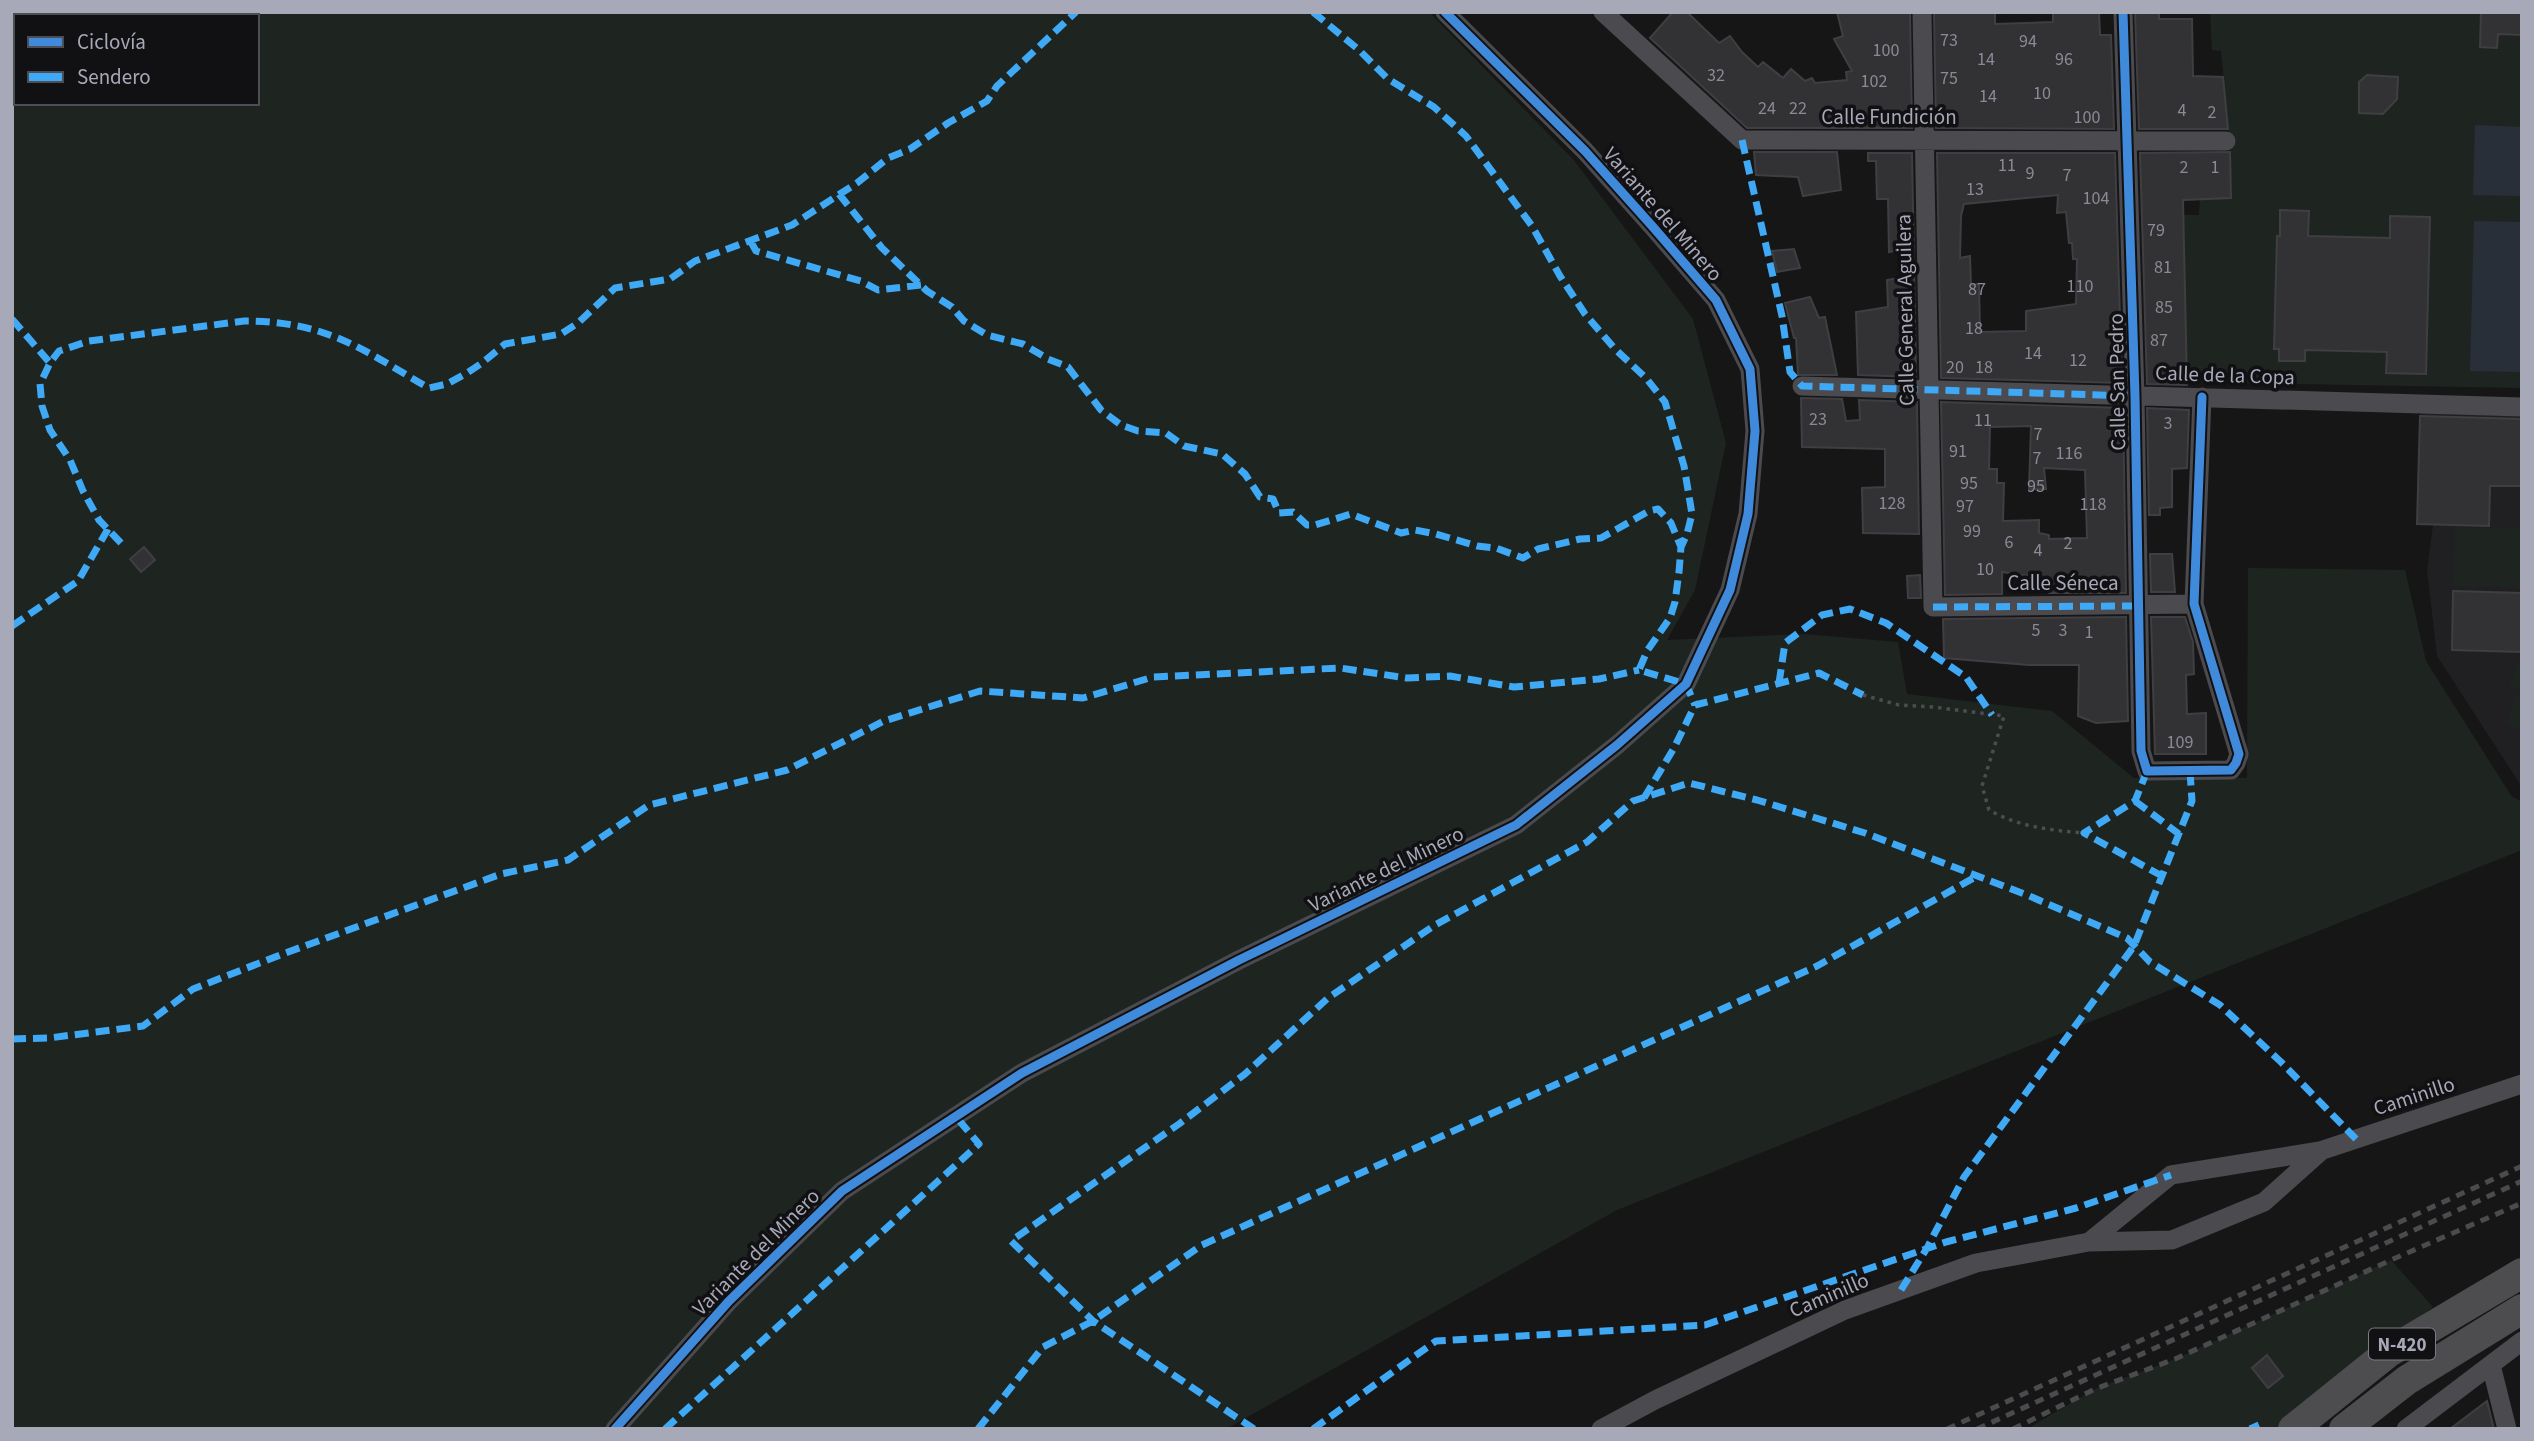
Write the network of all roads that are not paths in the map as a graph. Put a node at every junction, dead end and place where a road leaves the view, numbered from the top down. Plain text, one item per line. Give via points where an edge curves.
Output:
1 (1445, 12) edge
2 (1602, 12) edge
3 (1922, 12) edge
4 (2123, 12) edge
5 (1925, 140) junction
6 (2226, 141) dead end
7 (2128, 142) junction
8 (1802, 386) dead end
9 (1928, 390) junction
10 (2135, 396) junction
11 (2202, 397) junction
12 (2522, 408) edge
13 (2194, 604) junction
14 (2138, 606) junction
15 (1933, 607) joint
16 (2522, 1084) edge
17 (2320, 1151) junction
18 (2089, 1242) junction
19 (2522, 1273) edge
20 (2522, 1309) edge
21 (2522, 1341) edge
22 (2491, 1365) junction
23 (615, 1429) edge
24 (1601, 1429) edge
25 (2292, 1429) edge
26 (2344, 1429) edge
27 (2406, 1429) edge
28 (2507, 1429) edge

1 - 23 street, Variante del Minero via 1585,152 1716,300 1750,369 1755,431 1748,514 1730,590 1686,684 1618,745 1516,825 1239,960 1022,1073 842,1191 729,1301
2 - 5 street, Calle Fundición via 1742,140
3 - 5 street, Calle General Aguilera
4 - 7 street, Calle San Pedro
5 - 7 street, Calle Fundición
5 - 9 street, Calle General Aguilera
6 - 7 street, Calle Fundición
7 - 10 street, Calle San Pedro
8 - 9 street, Calle de la Copa
9 - 10 street, Calle de la Copa
9 - 15 street, Calle General Aguilera
10 - 11 street, Calle de la Copa
10 - 14 street, Calle San Pedro
11 - 12 street, Calle de la Copa
11 - 13 street
13 - 14 street, Calle Séneca
13 - 14 street, Calle San Pedro via 2239,754 2231,770 2147,771 2141,751
14 - 15 street, Calle Séneca
16 - 17 street, Caminillo
17 - 18 street, Caminillo via 2171,1175
17 - 18 street, Caminillo via 2264,1202 2172,1240
18 - 24 street, Caminillo via 1976,1263 1845,1310
19 - 25 highway, N-420 via 2389,1352
20 - 26 highway, N-420 via 2407,1380
21 - 22 street
22 - 27 street
22 - 28 street

